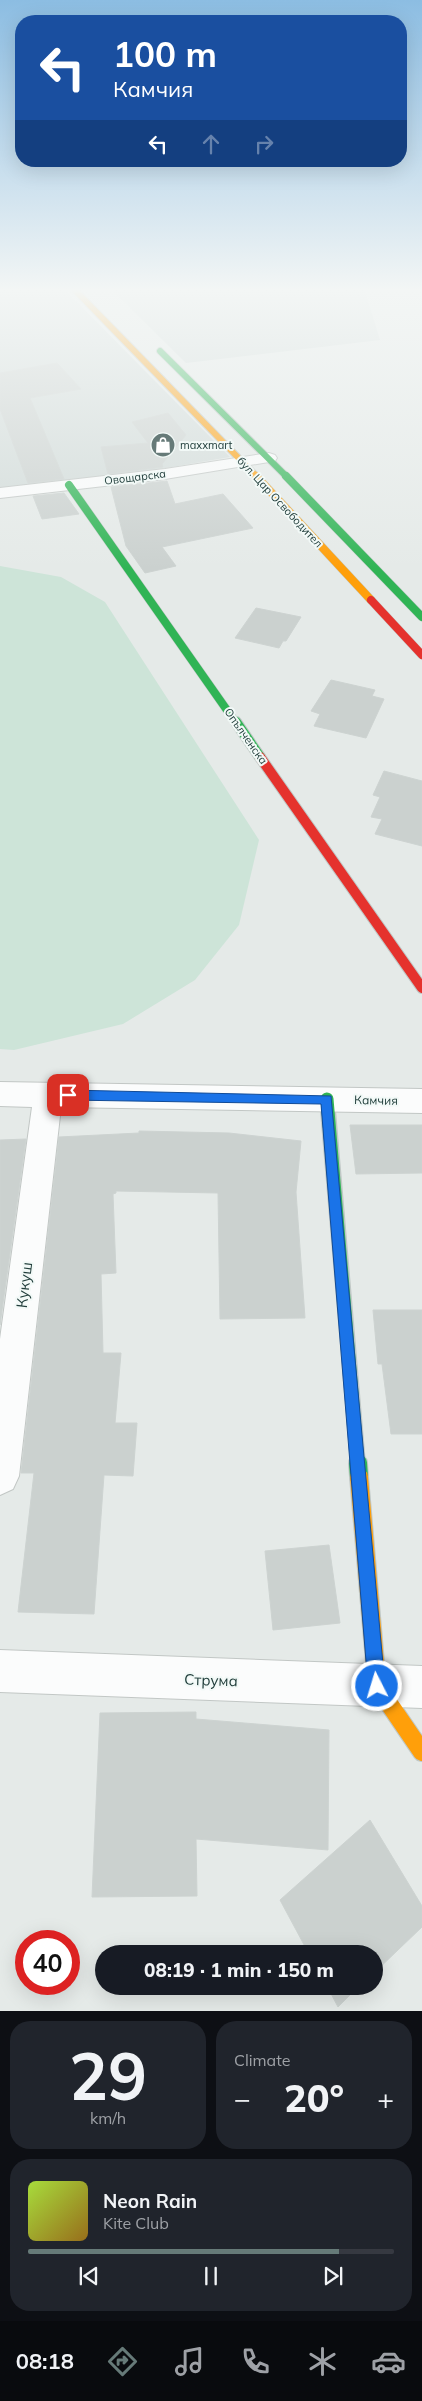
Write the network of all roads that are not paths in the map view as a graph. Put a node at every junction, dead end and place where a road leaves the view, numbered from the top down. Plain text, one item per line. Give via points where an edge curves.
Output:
1 (165, 382) edge
2 (192, 382) edge
3 (269, 458) junction
4 (243, 462) junction
5 (69, 485) junction
6 (0, 493) edge
7 (422, 617) edge
8 (422, 655) edge
9 (422, 988) edge
10 (0, 1094) edge
11 (48, 1094) junction
12 (327, 1099) junction
13 (422, 1101) edge
14 (0, 1476) edge
15 (0, 1671) edge
16 (377, 1686) junction
17 (422, 1687) edge
18 (422, 1752) edge

1 - 4 main road, бул. Цар Освободител
2 - 3 main road, бул. Цар Освободител
3 - 4 street, Овощарска
3 - 7 main road, бул. Цар Освободител
4 - 5 street, Овощарска
4 - 8 main road, бул. Цар Освободител
5 - 6 street, Овощарска
5 - 9 main road, Опълченска
10 - 11 street, Камчия
11 - 12 street, Камчия
11 - 14 street, Кукуш
12 - 13 street, Камчия
12 - 16 main road
15 - 16 street, Струма
16 - 17 street, Струма
16 - 18 main road

